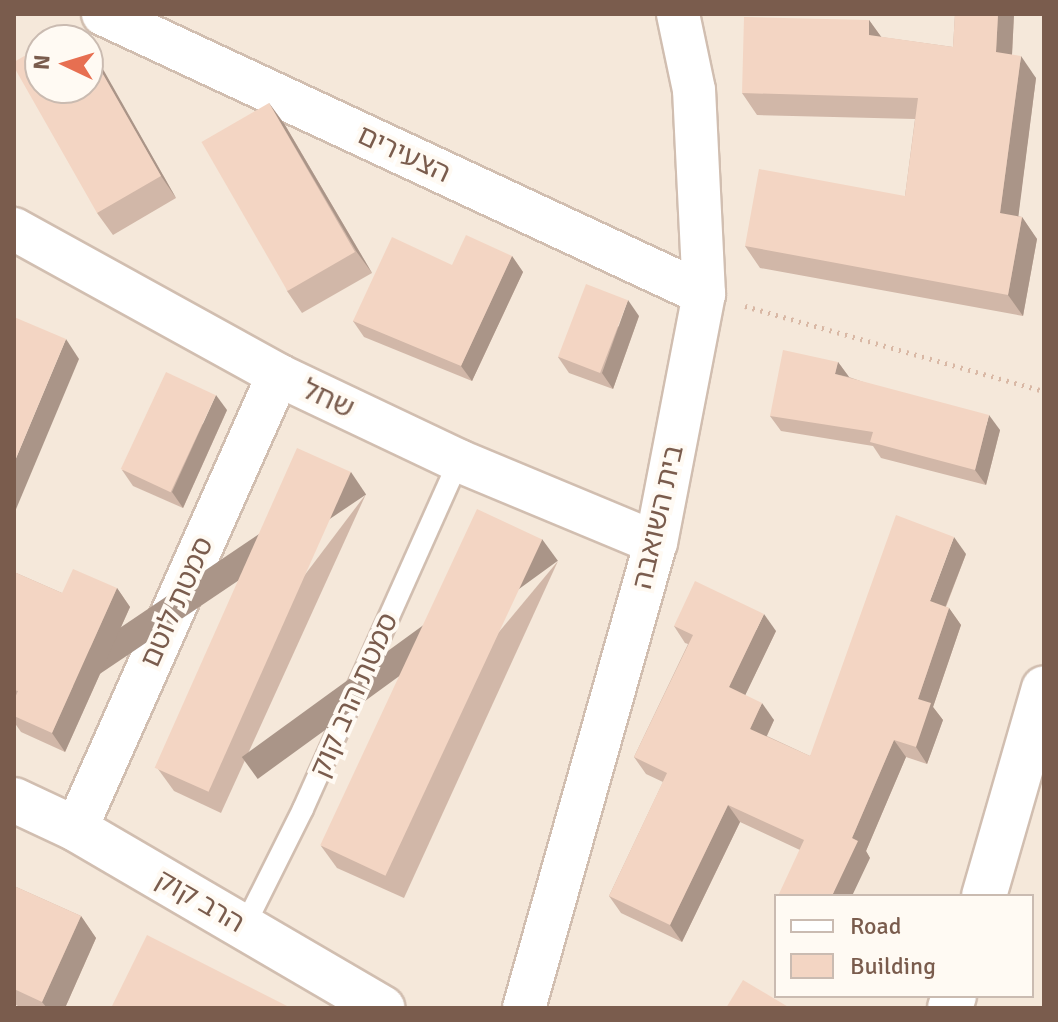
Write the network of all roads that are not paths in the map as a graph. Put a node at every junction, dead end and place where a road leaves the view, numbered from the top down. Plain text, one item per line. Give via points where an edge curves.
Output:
1 (103, 14) edge
2 (678, 14) edge
3 (14, 229) edge
4 (704, 294) junction
5 (278, 375) junction
6 (459, 461) junction
7 (656, 543) junction
8 (1044, 688) edge
9 (14, 800) edge
10 (76, 829) junction
11 (985, 894) edge
12 (244, 927) junction
13 (382, 1008) edge
14 (524, 1008) edge

1 - 4 street, הצעירים
2 - 4 street, בית השואבה via 694,90
3 - 5 street, שחל
4 - 7 street, בית השואבה
5 - 6 street, שחל
5 - 10 street, סמטת לוטם
6 - 7 street, שחל
6 - 12 lane, סמטת הרב קוק via 303,809
7 - 14 street, בית השואבה
8 - 11 street
9 - 10 street, הרב קוק
10 - 12 street, הרב קוק
12 - 13 street, הרב קוק

